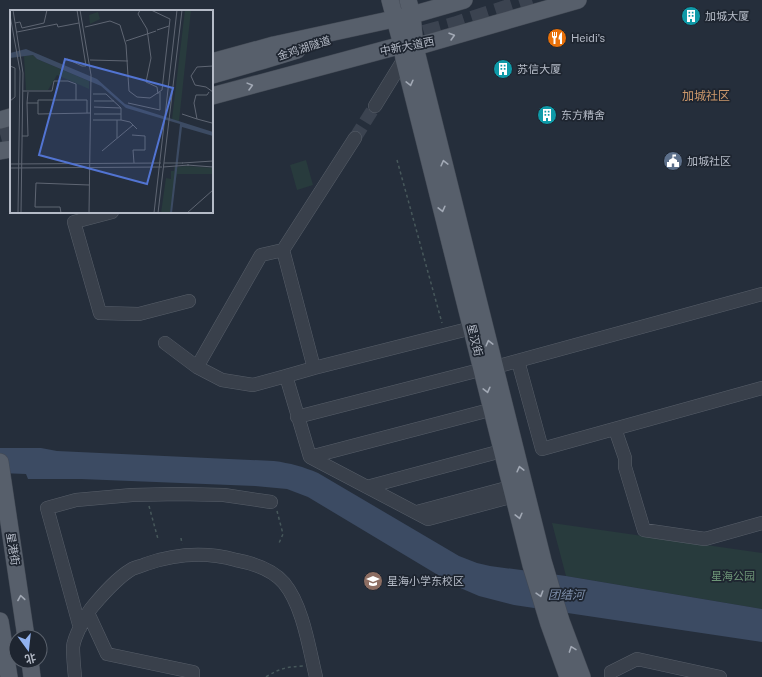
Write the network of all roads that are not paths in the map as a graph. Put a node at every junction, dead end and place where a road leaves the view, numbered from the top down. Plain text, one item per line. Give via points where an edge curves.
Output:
1 (390, 0) edge
2 (464, 0) edge
3 (578, 0) edge
4 (410, 7) edge
5 (394, 18) junction
6 (407, 50) junction
7 (213, 62) edge
8 (213, 75) edge
9 (213, 96) edge
10 (375, 106) tunnel mouth
11 (10, 116) edge
12 (0, 120) edge
13 (355, 138) tunnel mouth
14 (10, 149) edge
15 (0, 151) edge
16 (108, 213) edge
17 (283, 250) junction
18 (762, 294) edge
19 (189, 301) dead end
20 (472, 328) junction
21 (165, 343) dead end
22 (518, 361) junction
23 (197, 366) junction
24 (495, 367) junction
25 (314, 368) junction
26 (472, 372) dead end
27 (286, 376) junction
28 (762, 388) edge
29 (482, 412) dead end
30 (298, 417) junction
31 (615, 429) junction
32 (494, 453) dead end
33 (310, 457) junction
34 (0, 462) edge
35 (368, 487) junction
36 (508, 493) junction
37 (271, 502) road end
38 (762, 522) edge
39 (537, 563) junction
40 (88, 613) junction
41 (0, 621) edge
42 (555, 622) junction
43 (80, 628) junction
44 (25, 629) edge
45 (315, 671) edge
46 (9, 677) edge
47 (76, 677) edge
48 (193, 677) edge
49 (568, 677) edge
50 (582, 677) edge
51 (611, 677) edge
52 (720, 677) edge

1 - 5 main road, 星汉街
2 - 4 main road
6 -> 3 main road, 中新大道西
4 - 5 main road
4 - 6 main road, 星汉街
5 - 6 main road, 星汉街
5 - 7 main road
5 - 8 main road, 金鸡湖隧道
9 -> 6 main road, 中新大道西
6 - 10 street
6 -> 20 main road, 星汉街
24 -> 6 main road, 星汉街
11 - 12 main road
13 - 17 street
14 - 15 main road
16 - 19 street via 74,222 100,313 139,314
17 - 23 street via 261,256
17 - 25 street
18 - 22 street
20 - 25 street
20 -> 36 main road, 星汉街
21 - 23 street
22 - 24 street
22 - 31 street via 542,449
23 - 27 street via 222,380 254,384
39 -> 24 main road, 星汉街
25 - 27 street
26 - 30 street
27 - 30 street
28 - 31 street
29 - 33 street
30 - 33 street
31 - 38 street via 644,530 705,539
32 - 35 street
33 - 35 street
44 -> 34 main road, 星港街
35 - 36 street via 428,519
36 -> 39 main road, 星汉街
37 - 43 street via 224,495 179,494 76,500 47,508
39 - 42 main road, 星汉街
40 - 43 street
40 - 45 street via 102,594 118,580 133,569 157,560 204,555 248,562 270,572 285,584 298,607
40 - 48 street via 107,654 193,672
41 - 46 main road
42 - 49 main road, 星汉街
50 -> 42 main road, 星汉街
43 - 47 street via 73,646
51 - 52 street via 611,672 637,659

